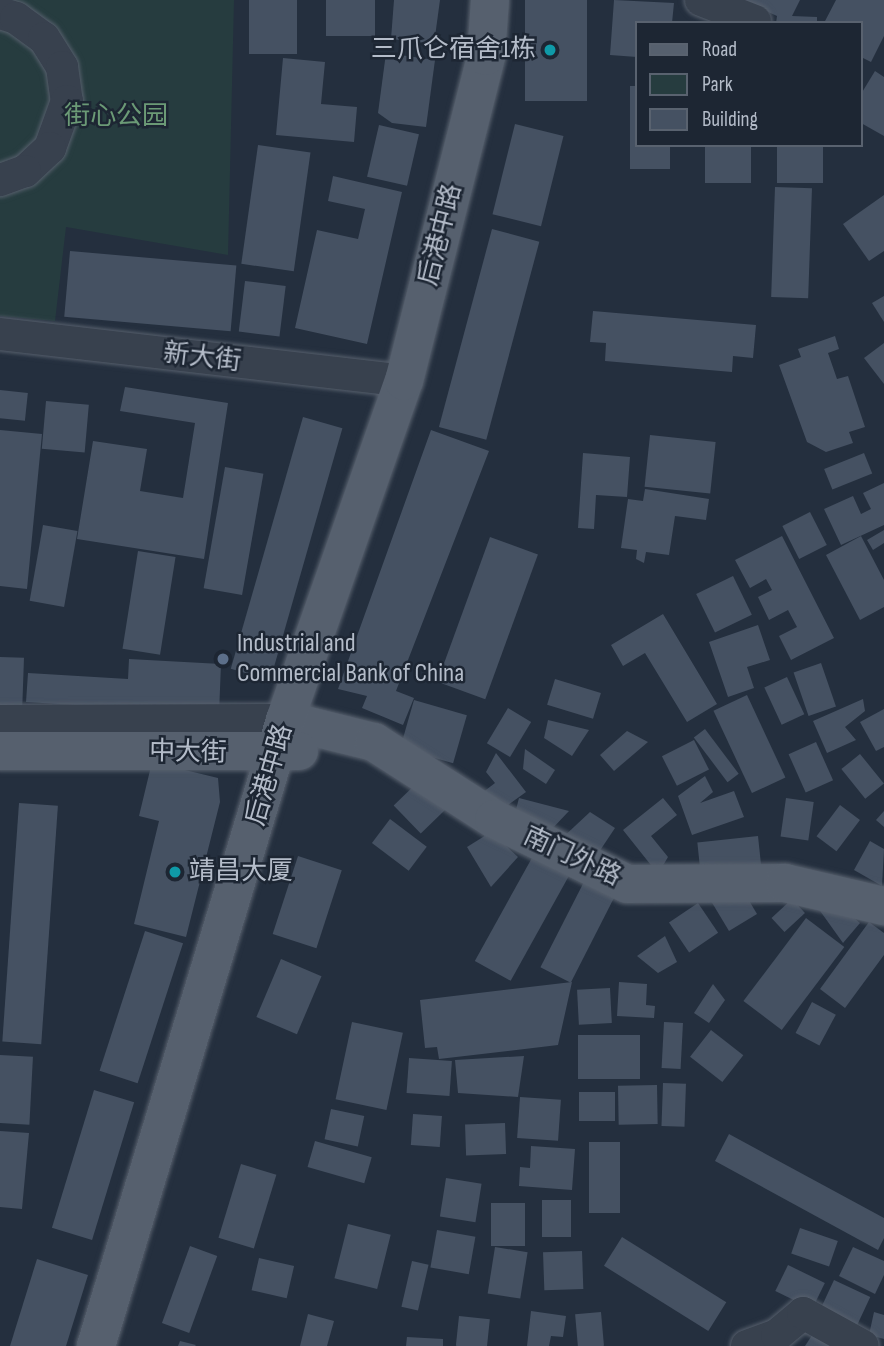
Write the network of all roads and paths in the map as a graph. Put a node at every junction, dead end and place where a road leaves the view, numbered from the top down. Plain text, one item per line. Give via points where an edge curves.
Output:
1 (490, 0) edge
2 (701, 0) edge
3 (10, 10) edge
4 (755, 21) dead end
5 (0, 180) edge
6 (0, 334) edge
7 (404, 381) junction
8 (0, 721) edge
9 (281, 737) junction
10 (0, 751) edge
11 (884, 906) edge
12 (96, 1346) edge
13 (747, 1346) edge
14 (863, 1346) edge

1 - 7 main road, 后港中路 via 486,56
2 - 4 street
3 - 5 street via 54,52 67,101 50,148 25,171
6 - 7 street, 新大街
7 - 9 main road, 后港中路
8 - 9 street, 中大街
9 - 10 main road, 中大街
9 - 11 main road, 南门外路 via 374,742 494,819 627,884 785,883
9 - 12 main road, 后港中路
13 - 14 street via 777,1335 803,1313

